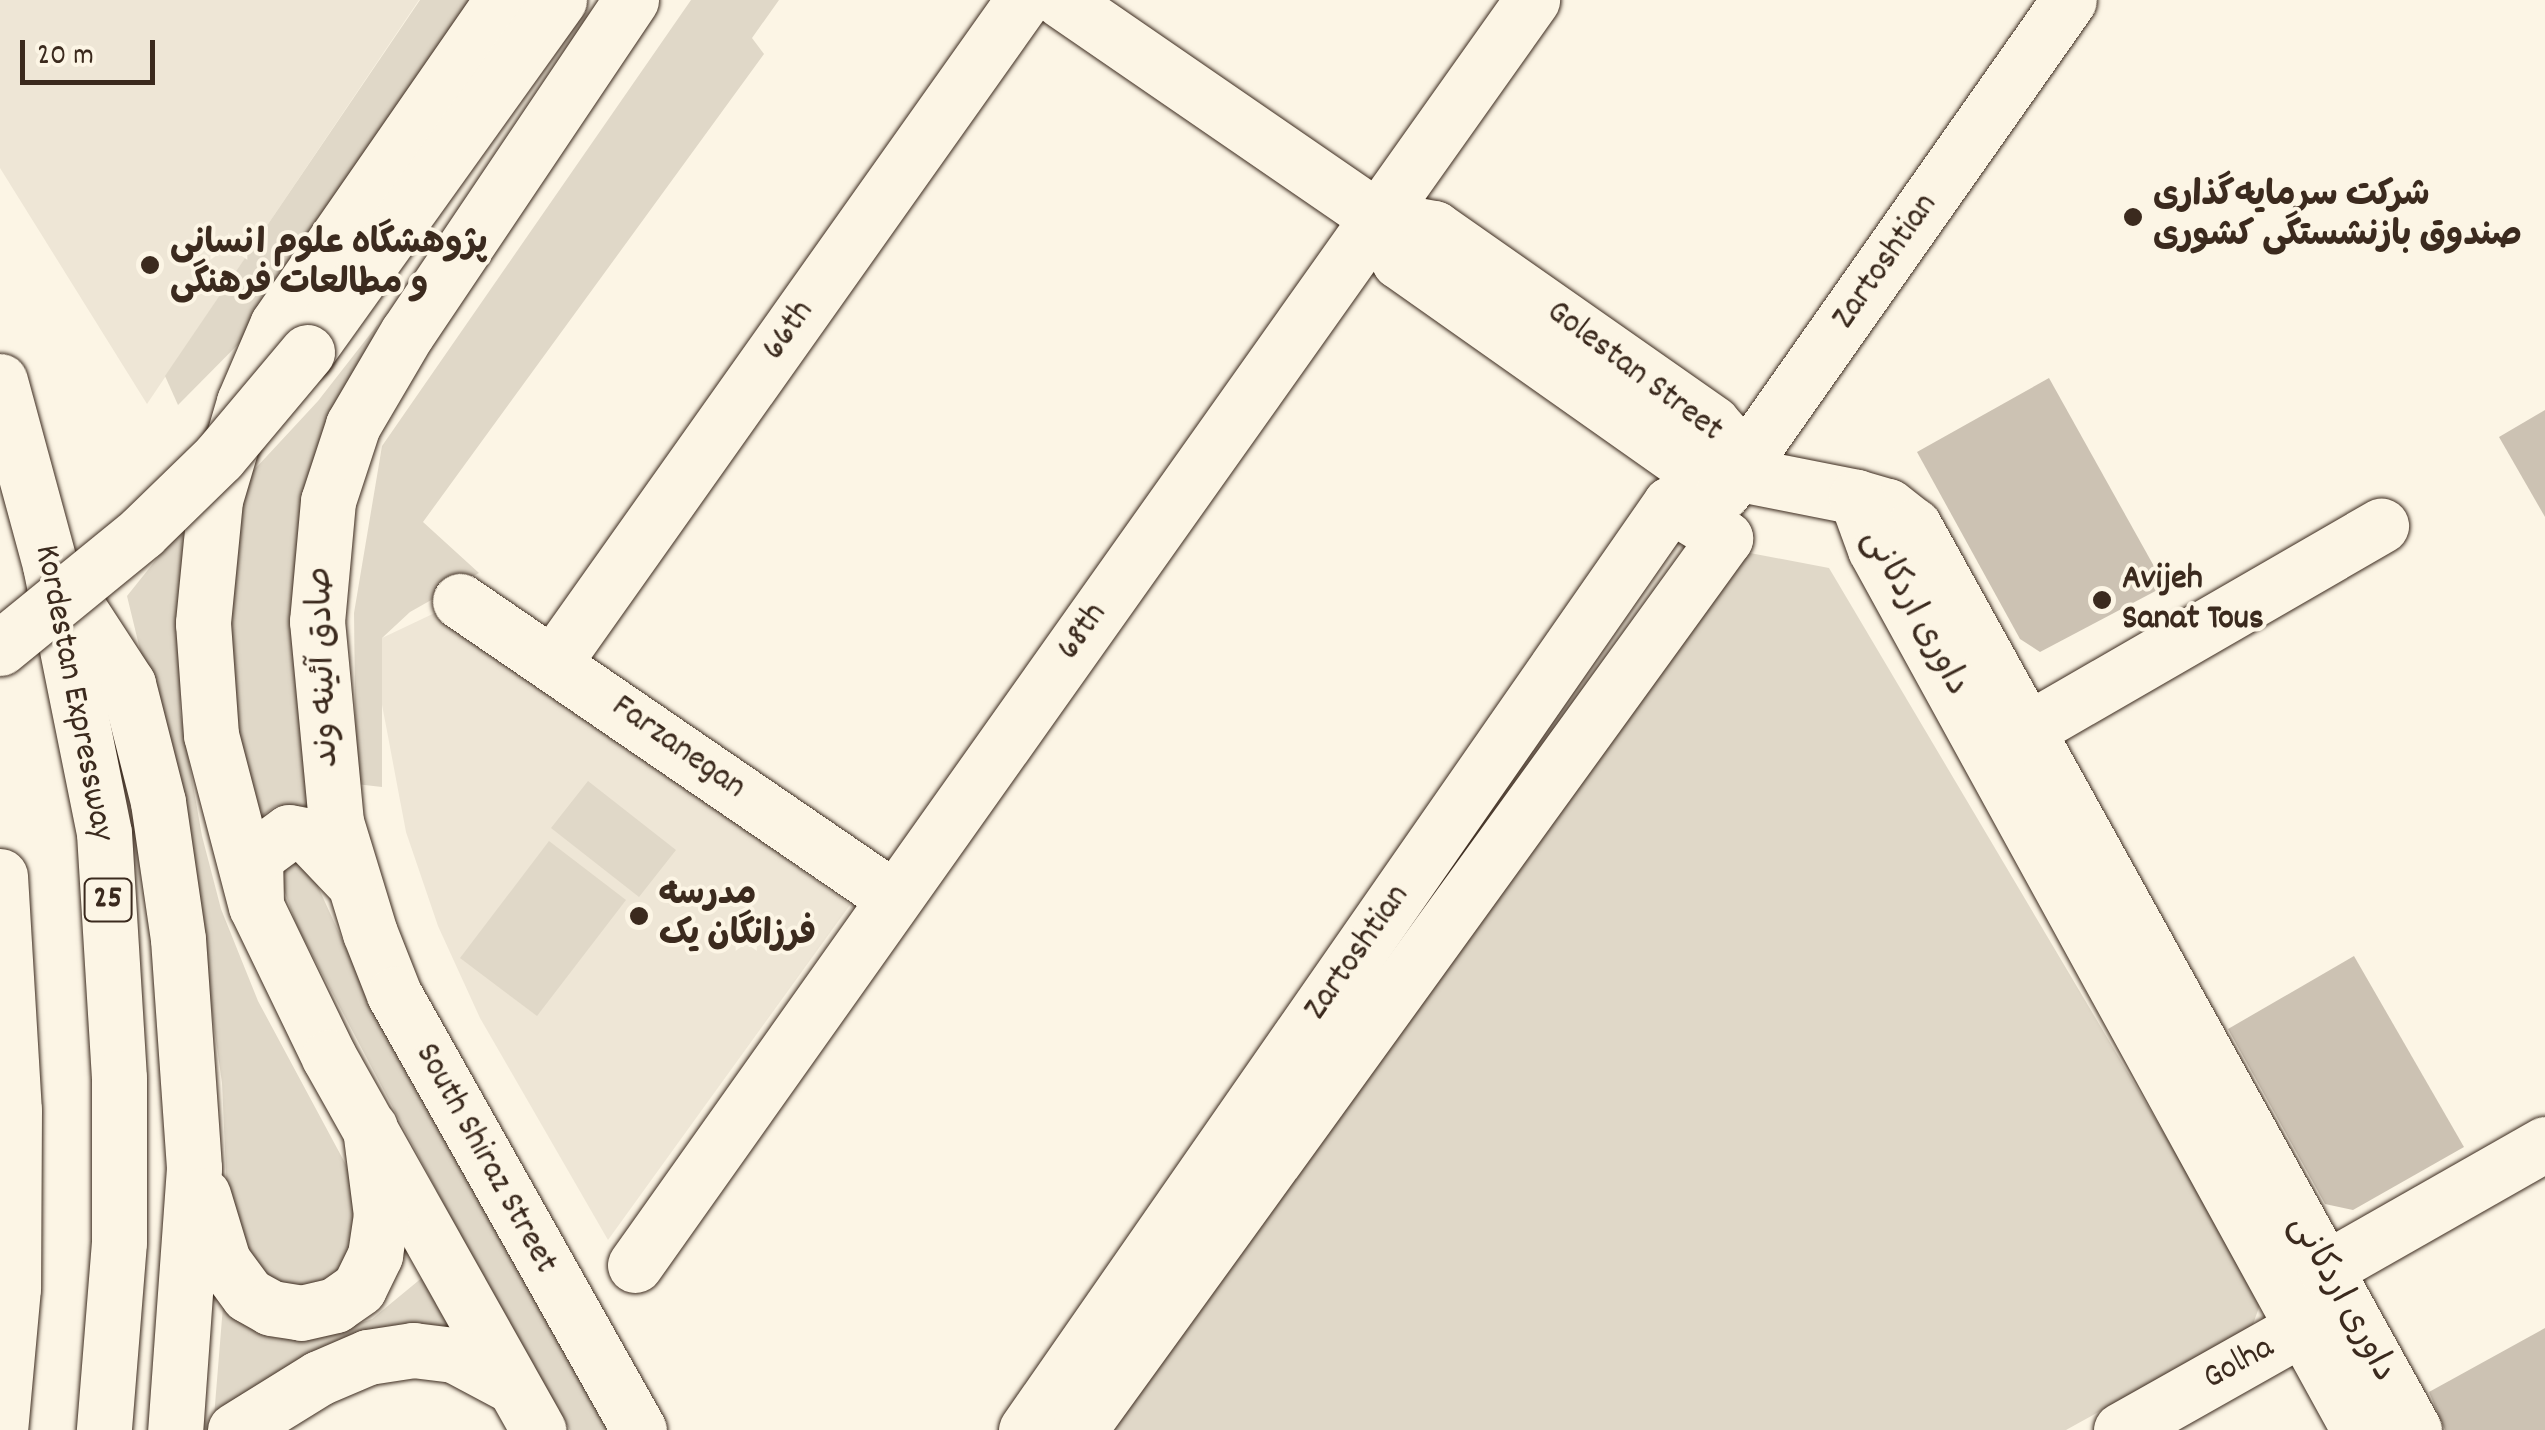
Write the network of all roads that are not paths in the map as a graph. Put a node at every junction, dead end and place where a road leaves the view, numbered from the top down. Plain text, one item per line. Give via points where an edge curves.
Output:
1 (502, 0) edge
2 (559, 0) edge
3 (631, 0) edge
4 (1023, 0) edge
5 (1061, 0) edge
6 (1532, 0) edge
7 (2069, 0) edge
8 (1378, 218) junction
9 (292, 338) junction
10 (0, 381) edge
11 (1740, 471) junction
12 (1700, 522) junction
13 (2381, 526) dead end
14 (50, 564) junction
15 (460, 601) dead end
16 (0, 648) edge
17 (554, 662) junction
18 (2009, 742) junction
19 (0, 876) edge
20 (350, 880) junction
21 (894, 898) junction
22 (256, 906) junction
23 (0, 1055) edge
24 (7, 1095) edge
25 (370, 1128) junction
26 (2545, 1144) edge
27 (194, 1168) junction
28 (635, 1265) dead end
29 (2325, 1270) junction
30 (2304, 1327) junction
31 (525, 1408) edge
32 (0, 1430) edge
33 (104, 1430) edge
34 (175, 1430) edge
35 (235, 1430) edge
36 (639, 1430) edge
37 (1026, 1430) edge
38 (1079, 1430) edge
39 (2121, 1430) edge
40 (2359, 1430) edge
41 (2414, 1430) edge

1 - 9 main road
2 - 9 main road
3 - 20 main road, صادق آئینه وند via 398,347 338,460 321,542 317,621 327,764
4 - 17 main road, 66th
5 - 8 main road, Golestan Street
6 - 8 main road, 68th
7 - 11 main road, Zartoshtian
8 - 11 main road, Golestan Street via 1434,228 1483,262 1712,423 1732,445
8 - 21 main road, 68th
9 - 16 main road, bridge via 218,457 142,532
9 - 22 main road via 244,402 215,500 202,623 211,734
10 - 14 main road, Kordestan Expressway / 25
11 - 12 main road, Zartoshtian
11 - 18 main road, داوری اردکانی via 1888,506 1914,526
12 - 37 main road, Zartoshtian via 1670,504
12 - 38 main road, Zartoshtian via 1725,538
13 - 18 main road
14 - 27 main road via 128,684 158,802 178,939
14 - 33 main road, Kordestan Expressway / 25 via 104,832 118,1059 119,1242
15 - 17 main road, Farzanegan
17 - 21 main road, Farzanegan
18 - 29 main road, داوری اردکانی
18 - 30 main road, داوری اردکانی
19 - 24 main road
20 - 22 main road via 308,836 290,832 255,857
20 - 36 main road, South Shiraz Street via 394,994
21 - 28 main road, 68th
22 - 25 main road
23 - 24 main road
24 - 32 main road via 13,1288
25 - 27 main road via 381,1215 375,1254 359,1288 335,1306 301,1313 270,1308 248,1294 223,1261
25 - 31 main road
26 - 29 main road
27 - 34 main road
29 - 30 main road
29 - 41 main road, داوری اردکانی
30 - 39 main road, Golha
30 - 40 main road, داوری اردکانی
31 - 35 main road via 454,1355 413,1350 368,1357 319,1378

